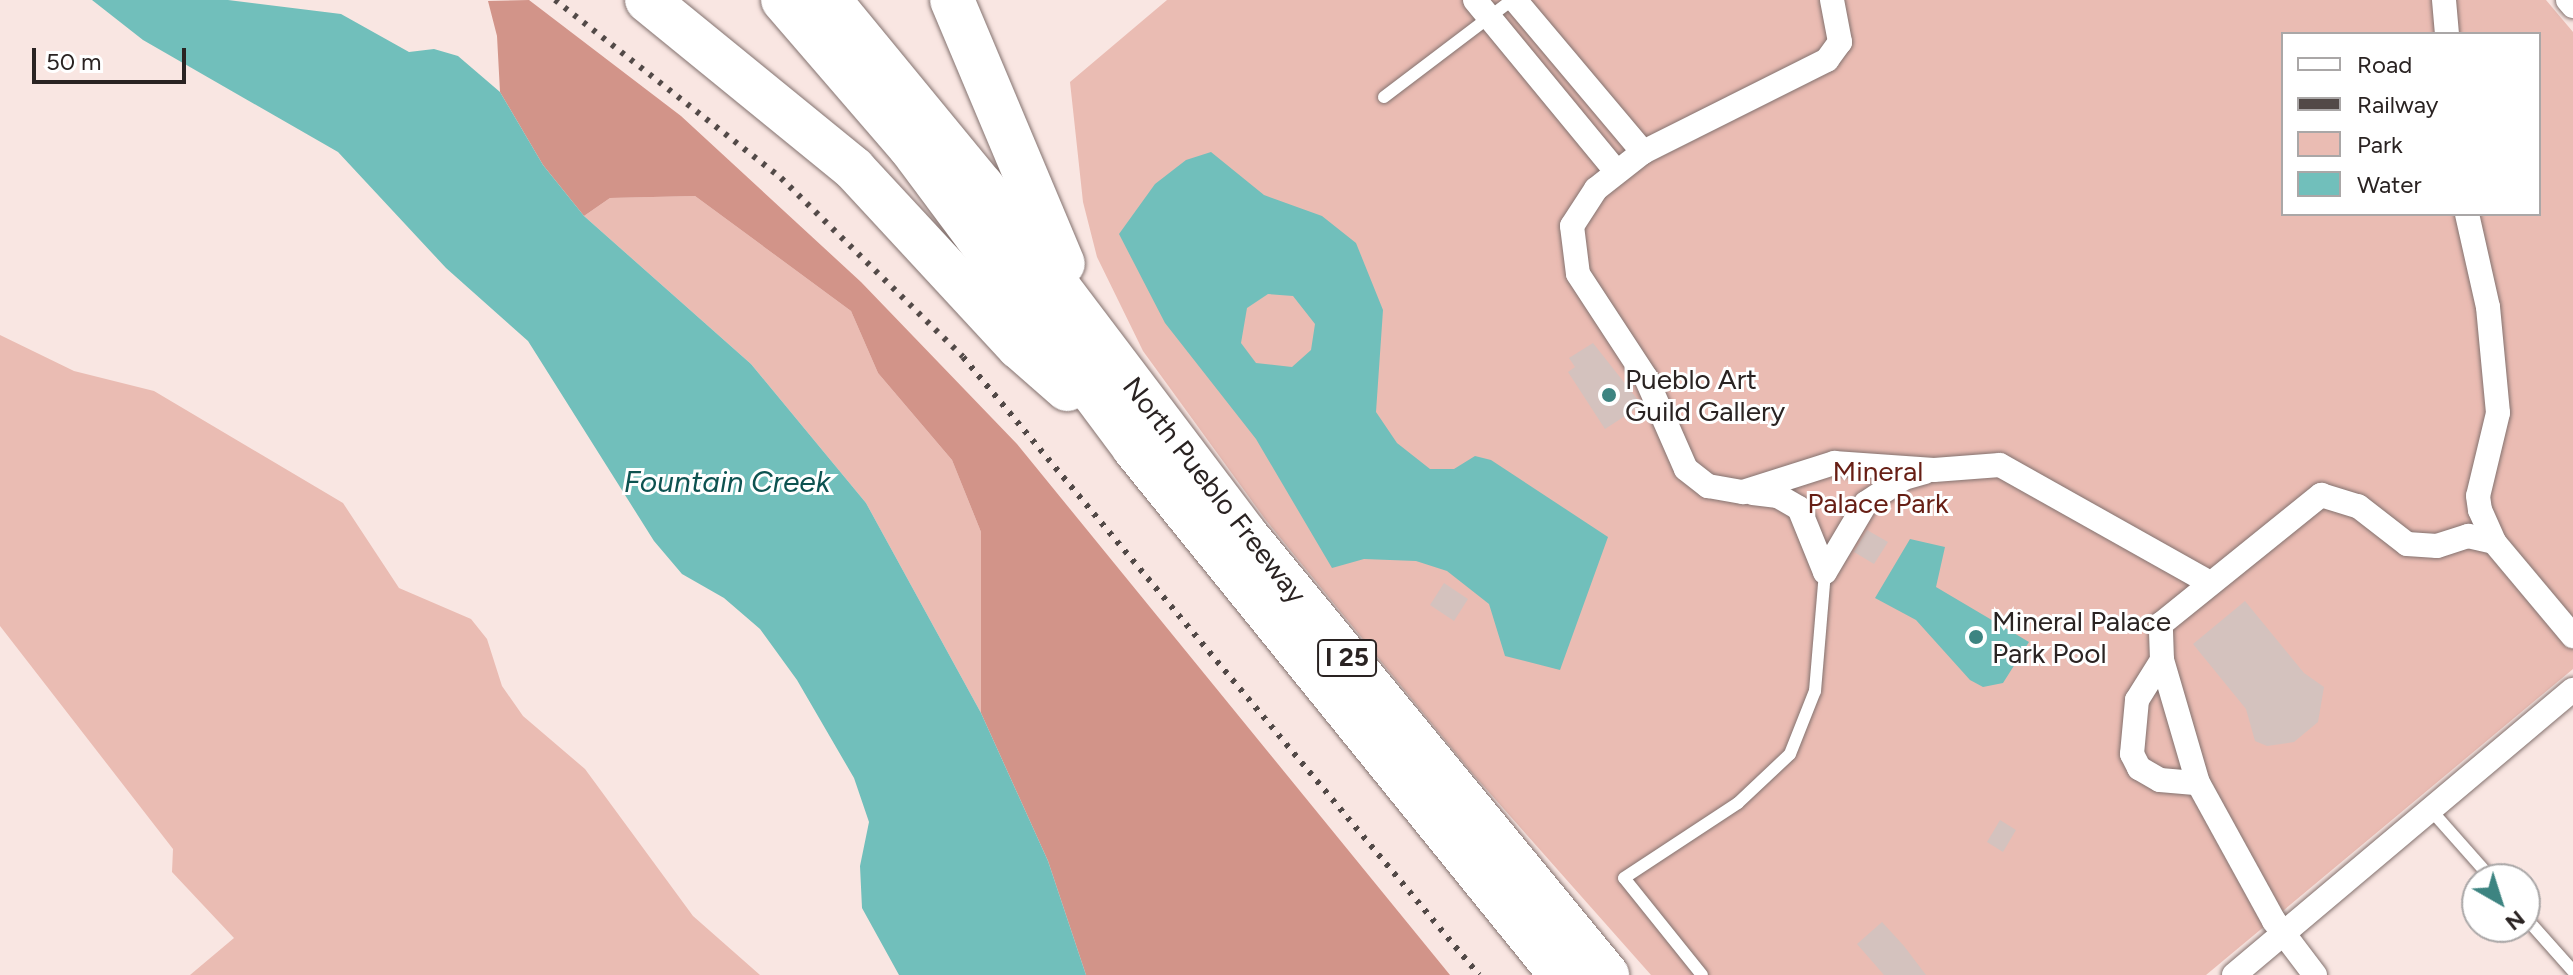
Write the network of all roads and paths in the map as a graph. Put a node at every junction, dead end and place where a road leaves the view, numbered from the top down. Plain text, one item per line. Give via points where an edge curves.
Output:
1 (647, 0) edge
2 (783, 0) edge
3 (829, 0) edge
4 (952, 0) edge
5 (1513, 0) edge
6 (1832, 0) edge
7 (2444, 0) edge
8 (2568, 0) edge
9 (2573, 6) edge
10 (1482, 8) edge
11 (2447, 32) edge
12 (1384, 97) dead end
13 (1643, 152) junction
14 (1616, 171) junction
15 (2468, 216) edge
16 (1095, 335) junction
17 (1134, 448) junction
18 (1934, 470) junction
19 (1743, 492) junction
20 (2494, 542) junction
21 (1825, 572) junction
22 (2207, 581) junction
23 (2573, 636) edge
24 (2162, 660) junction
25 (2573, 690) edge
26 (2198, 783) junction
27 (2430, 809) junction
28 (2478, 863) edge
29 (2278, 928) junction
30 (2541, 935) edge
31 (2573, 971) edge
32 (1561, 975) edge
33 (1607, 975) edge
34 (1702, 975) edge
35 (2234, 975) edge
36 (2315, 975) edge

1 - 17 highway via 854,169 1019,347
2 - 17 highway, North Pueblo Freeway / I 25 via 910,147
3 - 16 highway, North Pueblo Freeway / I 25 via 906,88
4 - 16 highway
5 - 10 lane
5 - 13 street
6 - 13 street via 1840,42 1827,60
7 - 11 street
8 - 9 street
10 - 12 lane
10 - 14 street
13 - 14 street
14 - 19 street via 1596,189 1572,226 1572,261 1646,378 1686,469 1708,486
15 - 20 street via 2481,266 2496,384 2497,431 2478,496
16 - 33 highway, North Pueblo Freeway / I 25 via 1245,534
17 - 32 highway, North Pueblo Freeway / I 25
18 - 19 street via 1834,463
18 - 21 street via 1904,478 1866,503
18 - 22 street via 2000,465
19 - 21 street via 1778,496 1799,508
20 - 22 street via 2468,536 2437,546 2407,544 2358,506 2321,495
20 - 23 street
21 - 34 lane via 1815,691 1790,754 1738,803 1624,878
22 - 24 street via 2165,617
24 - 26 street
24 - 26 street via 2137,700 2132,754 2139,768 2160,780
25 - 27 street
26 - 29 street
27 - 28 lane
27 - 29 street
29 - 35 street
29 - 36 street
30 - 31 lane

